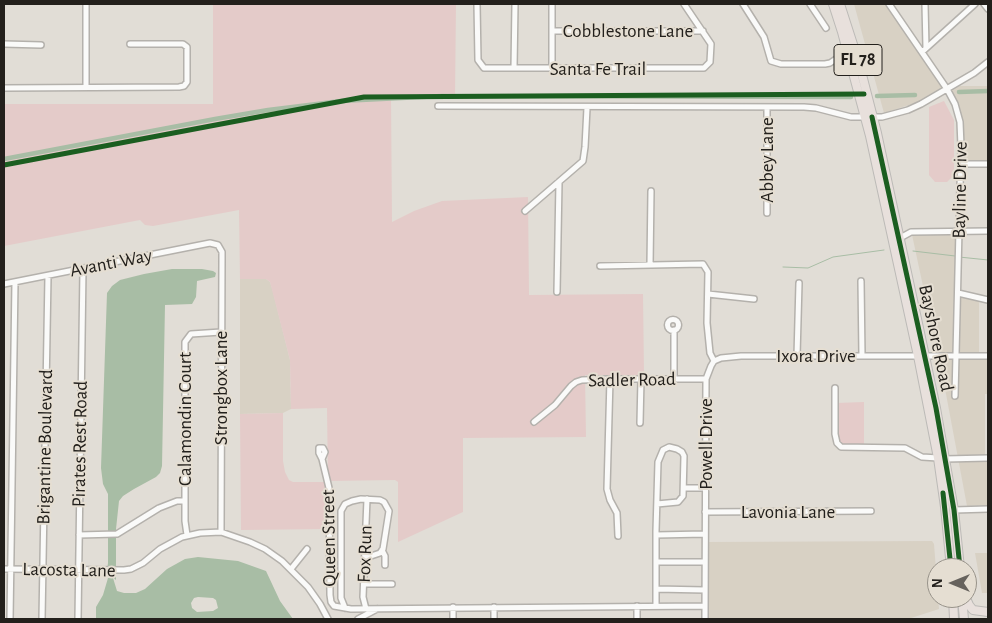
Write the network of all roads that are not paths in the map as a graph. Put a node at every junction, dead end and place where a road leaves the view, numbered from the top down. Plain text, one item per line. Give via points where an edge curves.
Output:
1 (86, 4) edge
2 (477, 4) edge
3 (515, 4) edge
4 (552, 4) edge
5 (684, 4) edge
6 (743, 4) edge
7 (810, 4) edge
8 (833, 4) edge
9 (840, 4) edge
10 (889, 4) edge
11 (925, 4) edge
12 (975, 4) edge
13 (984, 4) edge
14 (988, 9) edge
15 (826, 28) dead end
16 (552, 31) junction
17 (703, 31) junction
18 (4, 44) edge
19 (130, 44) dead end
20 (42, 45) dead end
21 (924, 50) junction
22 (836, 59) dead end
23 (988, 62) edge
24 (514, 68) junction
25 (552, 68) junction
26 (86, 86) junction
27 (4, 88) edge
28 (947, 89) junction
29 (438, 106) dead end
30 (768, 107) junction
31 (587, 108) junction
32 (869, 117) junction
33 (961, 164) junction
34 (988, 164) edge
35 (559, 182) junction
36 (651, 191) dead end
37 (525, 211) dead end
38 (767, 212) dead end
39 (959, 231) junction
40 (988, 231) edge
41 (900, 238) junction
42 (218, 245) joint
43 (650, 265) junction
44 (600, 266) dead end
45 (83, 269) junction
46 (48, 276) junction
47 (861, 281) dead end
48 (15, 282) junction
49 (799, 283) dead end
50 (4, 284) edge
51 (557, 292) dead end
52 (958, 293) junction
53 (708, 294) junction
54 (754, 299) dead end
55 (988, 300) edge
56 (674, 330) dead end
57 (221, 332) junction
58 (798, 356) junction
59 (862, 356) junction
60 (921, 356) junction
61 (956, 356) junction
62 (988, 356) edge
63 (714, 361) junction
64 (674, 378) junction
65 (610, 379) junction
66 (641, 379) junction
67 (706, 379) junction
68 (835, 388) dead end
69 (955, 396) dead end
70 (534, 422) dead end
71 (640, 423) dead end
72 (941, 458) junction
73 (988, 458) edge
74 (322, 459) dead end
75 (684, 488) junction
76 (706, 488) junction
77 (367, 499) junction
78 (185, 500) junction
79 (657, 504) junction
80 (988, 509) edge
81 (954, 510) junction
82 (705, 512) junction
83 (871, 512) dead end
84 (221, 532) junction
85 (79, 534) junction
86 (705, 534) junction
87 (187, 535) junction
88 (656, 535) junction
89 (618, 536) dead end
90 (306, 549) dead end
91 (382, 550) junction
92 (365, 558) junction
93 (950, 558) edge
94 (959, 558) edge
95 (656, 562) junction
96 (705, 562) junction
97 (386, 565) dead end
98 (4, 569) edge
99 (11, 569) junction
100 (291, 569) junction
101 (42, 570) junction
102 (78, 570) junction
103 (364, 584) junction
104 (392, 584) dead end
105 (656, 588) junction
106 (705, 590) junction
107 (656, 605) junction
108 (637, 606) junction
109 (705, 606) junction
110 (453, 607) junction
111 (494, 607) junction
112 (345, 608) junction
113 (377, 608) junction
114 (971, 608) edge
115 (366, 609) junction
116 (988, 612) edge
117 (10, 619) edge
118 (42, 619) edge
119 (78, 619) edge
120 (328, 619) edge
121 (358, 619) edge
122 (453, 619) edge
123 (494, 619) edge
124 (637, 619) edge
125 (705, 619) edge

1 - 26 street
2 - 24 street, Santa Fe Trail via 480,65 489,69
3 - 24 street
4 - 16 street
5 - 17 street, Santa Fe Trail
6 - 22 street via 764,37 771,61 825,64
7 - 15 street
8 - 32 main road, Bayshore Road / FL 78
9 - 32 main road, Bayshore Road / FL 78 via 856,55
10 - 21 street, Bayline Drive
11 - 21 street
12 - 21 street
13 - 14 street
16 - 17 street, Cobblestone Lane
16 - 25 street
17 - 25 street, Santa Fe Trail via 712,48 710,62 704,68
18 - 20 street
19 - 26 street via 182,44 187,47 187,82 180,87
21 - 28 street, Bayline Drive
23 - 28 street
24 - 25 street, Santa Fe Trail
26 - 27 street
28 - 32 street via 908,110
28 - 33 street, Bayline Drive via 959,116
29 - 31 street
30 - 31 street
30 - 32 street via 816,108 841,116
30 - 38 street, Abbey Lane
31 - 35 street via 583,161
32 - 41 main road, Bayshore Road / FL 78
32 - 60 main road, Bayshore Road / FL 78
33 - 34 street
33 - 39 street, Bayline Drive
35 - 37 street
35 - 51 street
36 - 43 street
39 - 40 street
39 - 41 street via 911,232
39 - 52 street, Bayline Drive
41 - 60 main road, Bayshore Road / FL 78
42 - 45 street, Avanti Way via 210,243
42 - 57 street, Strongbox Lane via 222,252
43 - 44 street
43 - 53 street via 703,264 708,272
45 - 46 street, Avanti Way
45 - 85 street, Pirates Rest Road
46 - 48 street, Avanti Way
46 - 101 street, Brigantine Boulevard
47 - 59 street
48 - 50 street, Avanti Way
48 - 99 street
49 - 58 street
52 - 55 street
52 - 61 street, Bayline Drive
53 - 54 street
53 - 63 street via 708,332
56 - 64 street
57 - 78 street, Calamondin Court via 191,334 185,342
57 - 84 street, Strongbox Lane
58 - 59 street, Ixora Drive
58 - 63 street, Ixora Drive via 727,357
59 - 60 street, Ixora Drive
60 - 61 street, Ixora Drive
60 - 72 main road, Bayshore Road / FL 78
60 - 72 main road, Bayshore Road / FL 78 via 938,419
61 - 62 street, Ixora Drive
61 - 69 street, Bayline Drive
63 - 67 street, Powell Drive
64 - 66 street, Sadler Road
64 - 67 street, Sadler Road
65 - 66 street, Sadler Road
65 - 70 street, Sadler Road via 576,382
65 - 89 street via 607,489 617,513
66 - 71 street
67 - 76 street, Powell Drive
68 - 72 street via 835,434 841,446 905,448 922,457
72 - 73 street
72 - 81 main road, Bayshore Road / FL 78
72 - 93 main road, Bayshore Road / FL 78
74 - 112 street, Queen Street via 329,488 331,602
75 - 76 street
75 - 79 street via 681,501
75 - 79 street via 684,454 678,449 666,448 658,462
76 - 82 street, Powell Drive
77 - 91 street via 384,502 388,511
77 - 92 street, Fox Run
77 - 112 street via 347,503 341,516 341,603
78 - 85 street via 158,508 116,534
78 - 87 street, Calamondin Court
79 - 88 street
80 - 81 street
81 - 94 main road, Bayshore Road / FL 78
82 - 83 street, Lavonia Lane
82 - 86 street, Powell Drive
84 - 87 street, Lacosta Lane
84 - 100 street, Lacosta Lane via 265,549
85 - 102 street, Pirates Rest Road
86 - 88 street
86 - 96 street, Powell Drive
87 - 102 street, Lacosta Lane via 131,569
88 - 95 street
90 - 100 street
91 - 92 street
91 - 97 street
92 - 103 street, Fox Run
95 - 96 street
95 - 105 street
96 - 106 street, Powell Drive
98 - 99 street, Lacosta Lane
99 - 101 street, Lacosta Lane
99 - 117 street
100 - 120 street, Lacosta Lane via 308,587
101 - 102 street, Lacosta Lane
101 - 118 street, Brigantine Boulevard
102 - 119 street, Pirates Rest Road
103 - 104 street
103 - 115 street, Fox Run
105 - 106 street
105 - 107 street
106 - 109 street, Powell Drive
107 - 108 street, Queen Street
107 - 109 street, Queen Street
108 - 111 street, Queen Street
108 - 124 street
109 - 125 street, Powell Drive
110 - 111 street, Queen Street
110 - 113 street, Queen Street
110 - 122 street
111 - 123 street
112 - 115 street, Queen Street
113 - 115 street, Queen Street
113 - 121 street
114 - 116 main road

